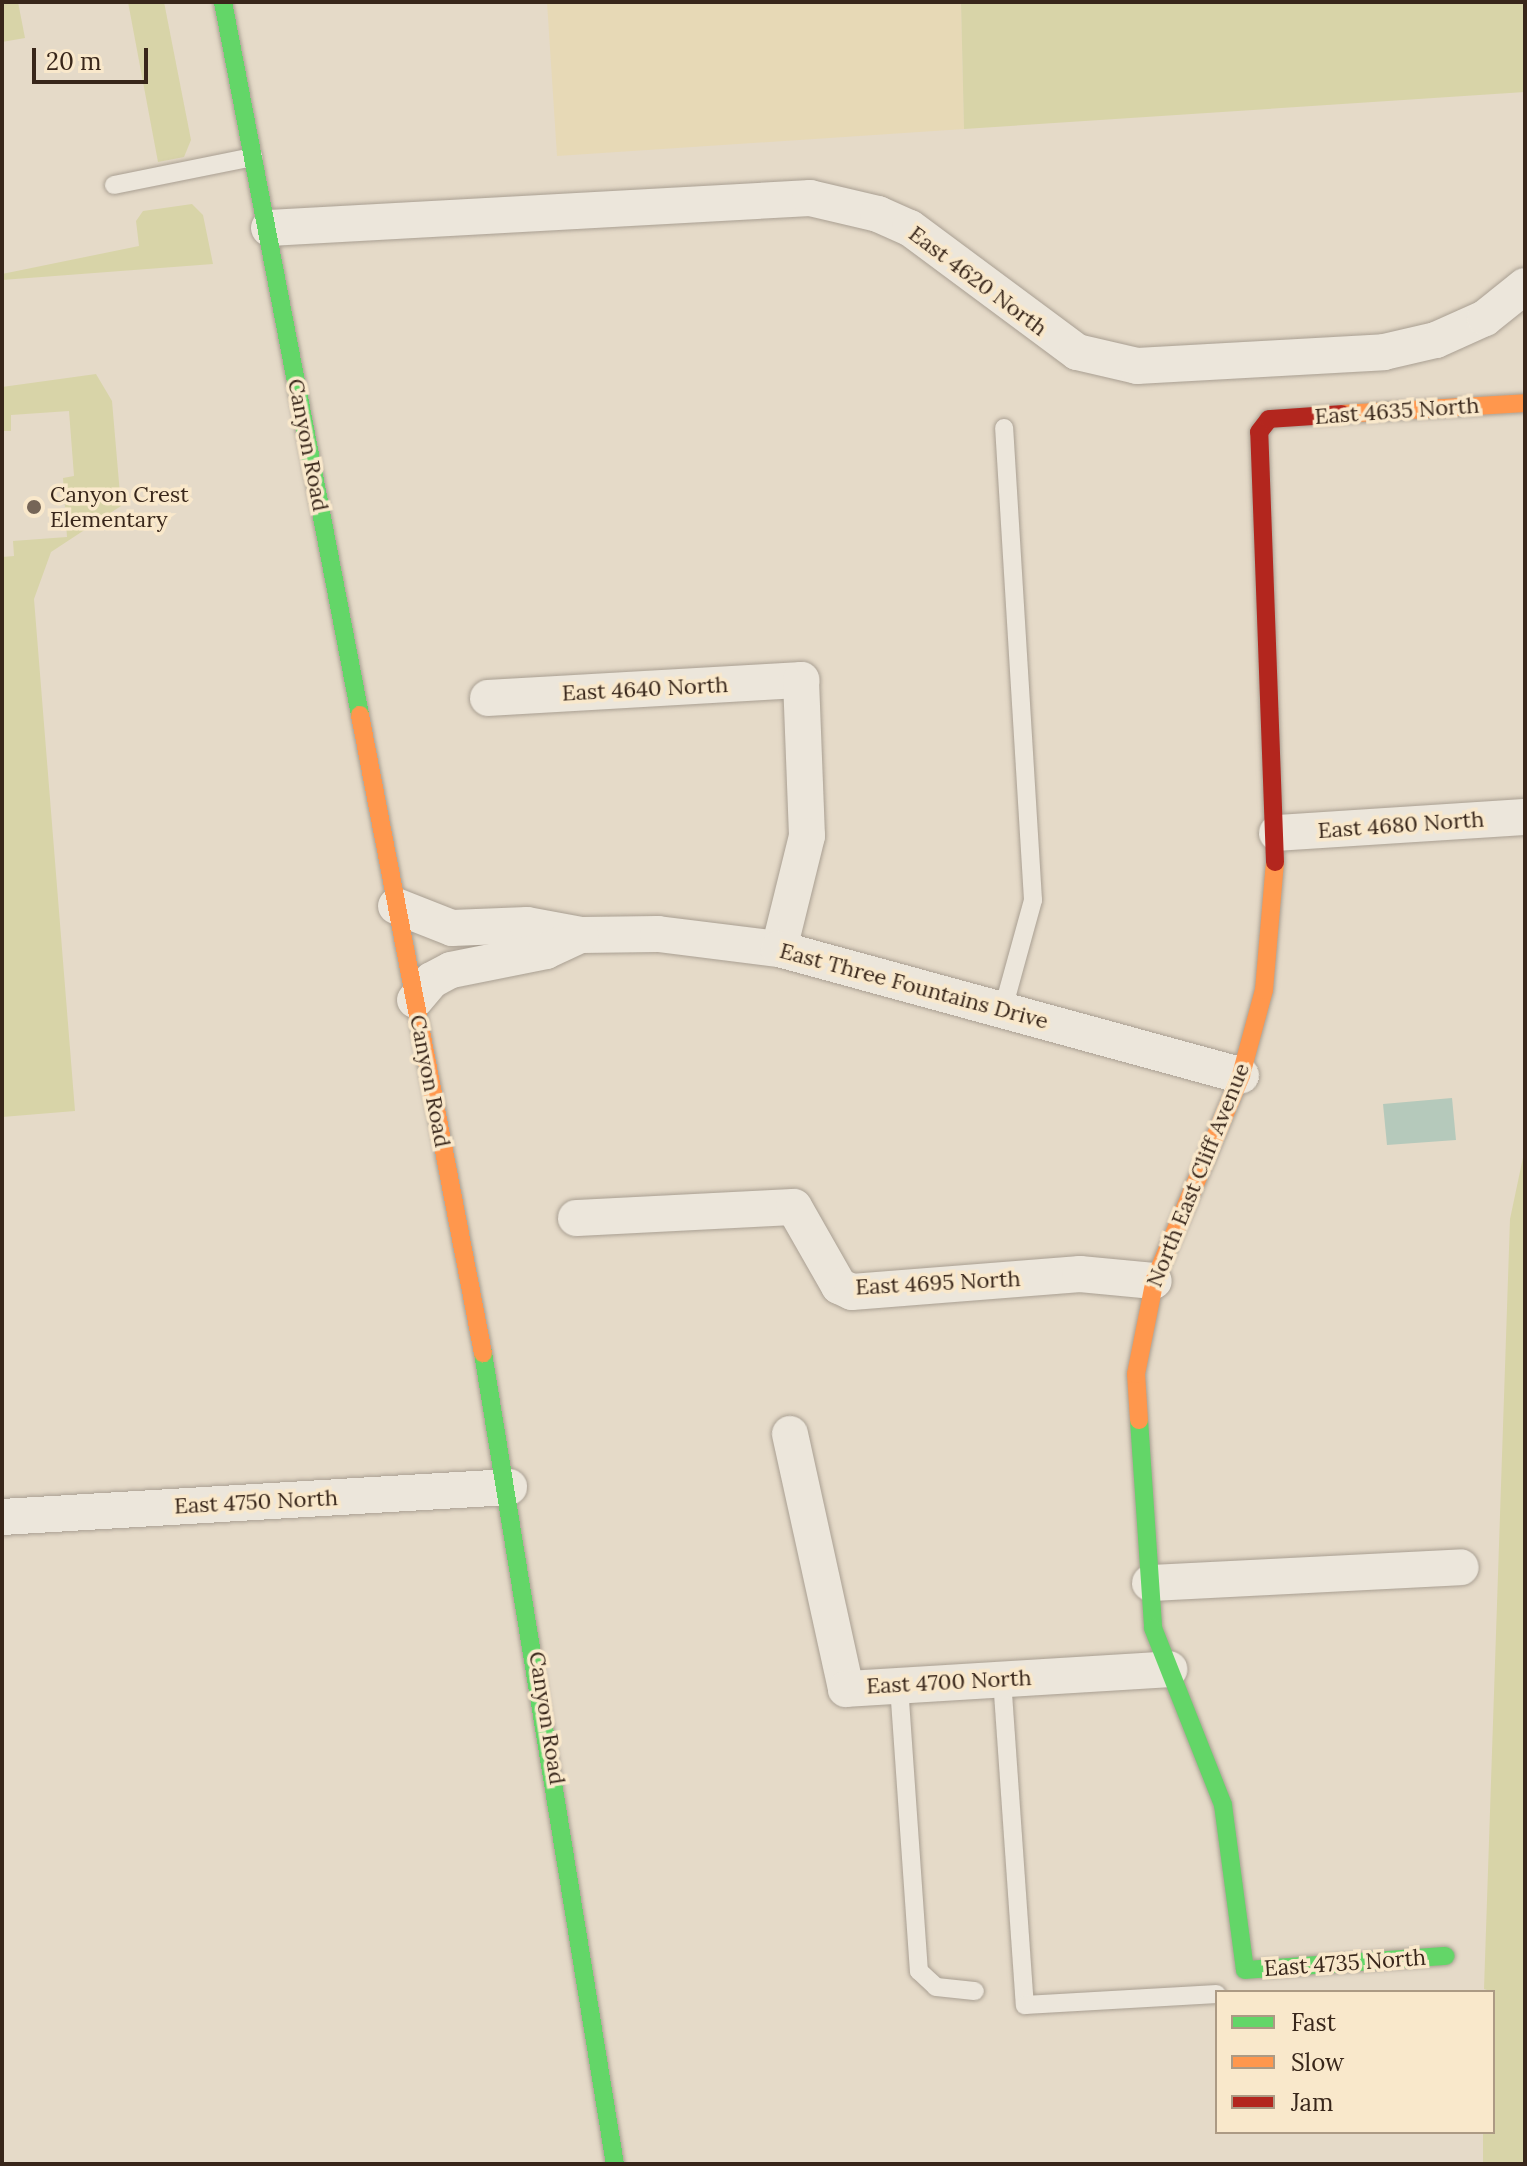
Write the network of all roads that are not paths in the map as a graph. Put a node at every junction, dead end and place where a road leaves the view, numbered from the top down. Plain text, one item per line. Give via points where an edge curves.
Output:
1 (223, 2) edge
2 (253, 157) junction
3 (114, 185) dead end
4 (269, 228) junction
5 (1525, 286) edge
6 (1525, 403) edge
7 (1269, 419) joint
8 (1004, 428) dead end
9 (488, 698) dead end
10 (1525, 817) edge
11 (1277, 833) junction
12 (396, 906) junction
13 (581, 935) junction
14 (779, 949) junction
15 (415, 1000) junction
16 (1003, 1009) junction
17 (1241, 1075) junction
18 (576, 1218) dead end
19 (1154, 1281) junction
20 (790, 1434) dead end
21 (509, 1487) junction
22 (2, 1517) edge
23 (1461, 1567) dead end
24 (1150, 1583) junction
25 (1169, 1669) junction
26 (1002, 1679) junction
27 (899, 1686) junction
28 (1446, 1956) dead end
29 (1245, 1970) junction
30 (1226, 1990) edge
31 (975, 1991) dead end
32 (1215, 1994) edge
33 (615, 2164) edge

1 - 2 main road, Canyon Road
2 - 3 lane
2 - 4 main road, Canyon Road
4 - 5 street, East 4620 North via 810,198 878,214 910,228 1077,352 1137,366 1384,352 1436,340 1485,318
4 - 12 main road, Canyon Road
6 - 7 main road, East 4635 North
7 - 11 main road, North East Cliff Avenue via 1259,432 1257,450
8 - 16 lane via 1033,900
9 - 14 street, East 4640 North via 801,680 807,836
10 - 11 street, East 4680 North
11 - 17 main road, North East Cliff Avenue via 1264,990
12 - 13 street, East Three Fountains Drive via 452,928 527,925
12 - 15 main road, Canyon Road
13 - 14 street, East Three Fountains Drive via 658,934
13 - 15 street, East Three Fountains Drive via 546,951 451,970 432,980
14 - 16 street, East Three Fountains Drive
15 - 21 main road, Canyon Road
16 - 17 street, East Three Fountains Drive
17 - 19 main road, North East Cliff Avenue
18 - 19 street, East 4695 North via 794,1207 839,1286 852,1292 1080,1274
19 - 24 main road, North East Cliff Avenue via 1136,1374
20 - 27 street, East 4700 North via 846,1689
21 - 22 street, East 4750 North
21 - 33 main road, Canyon Road
23 - 24 street
24 - 25 main road, North East Cliff Avenue via 1153,1628
25 - 26 street, East 4700 North
25 - 29 main road, North East Cliff Avenue via 1223,1805
26 - 27 street, East 4700 North
26 - 32 lane via 1025,2005
27 - 31 lane via 919,1971 936,1987
28 - 29 main road, East 4735 North
29 - 30 lane

